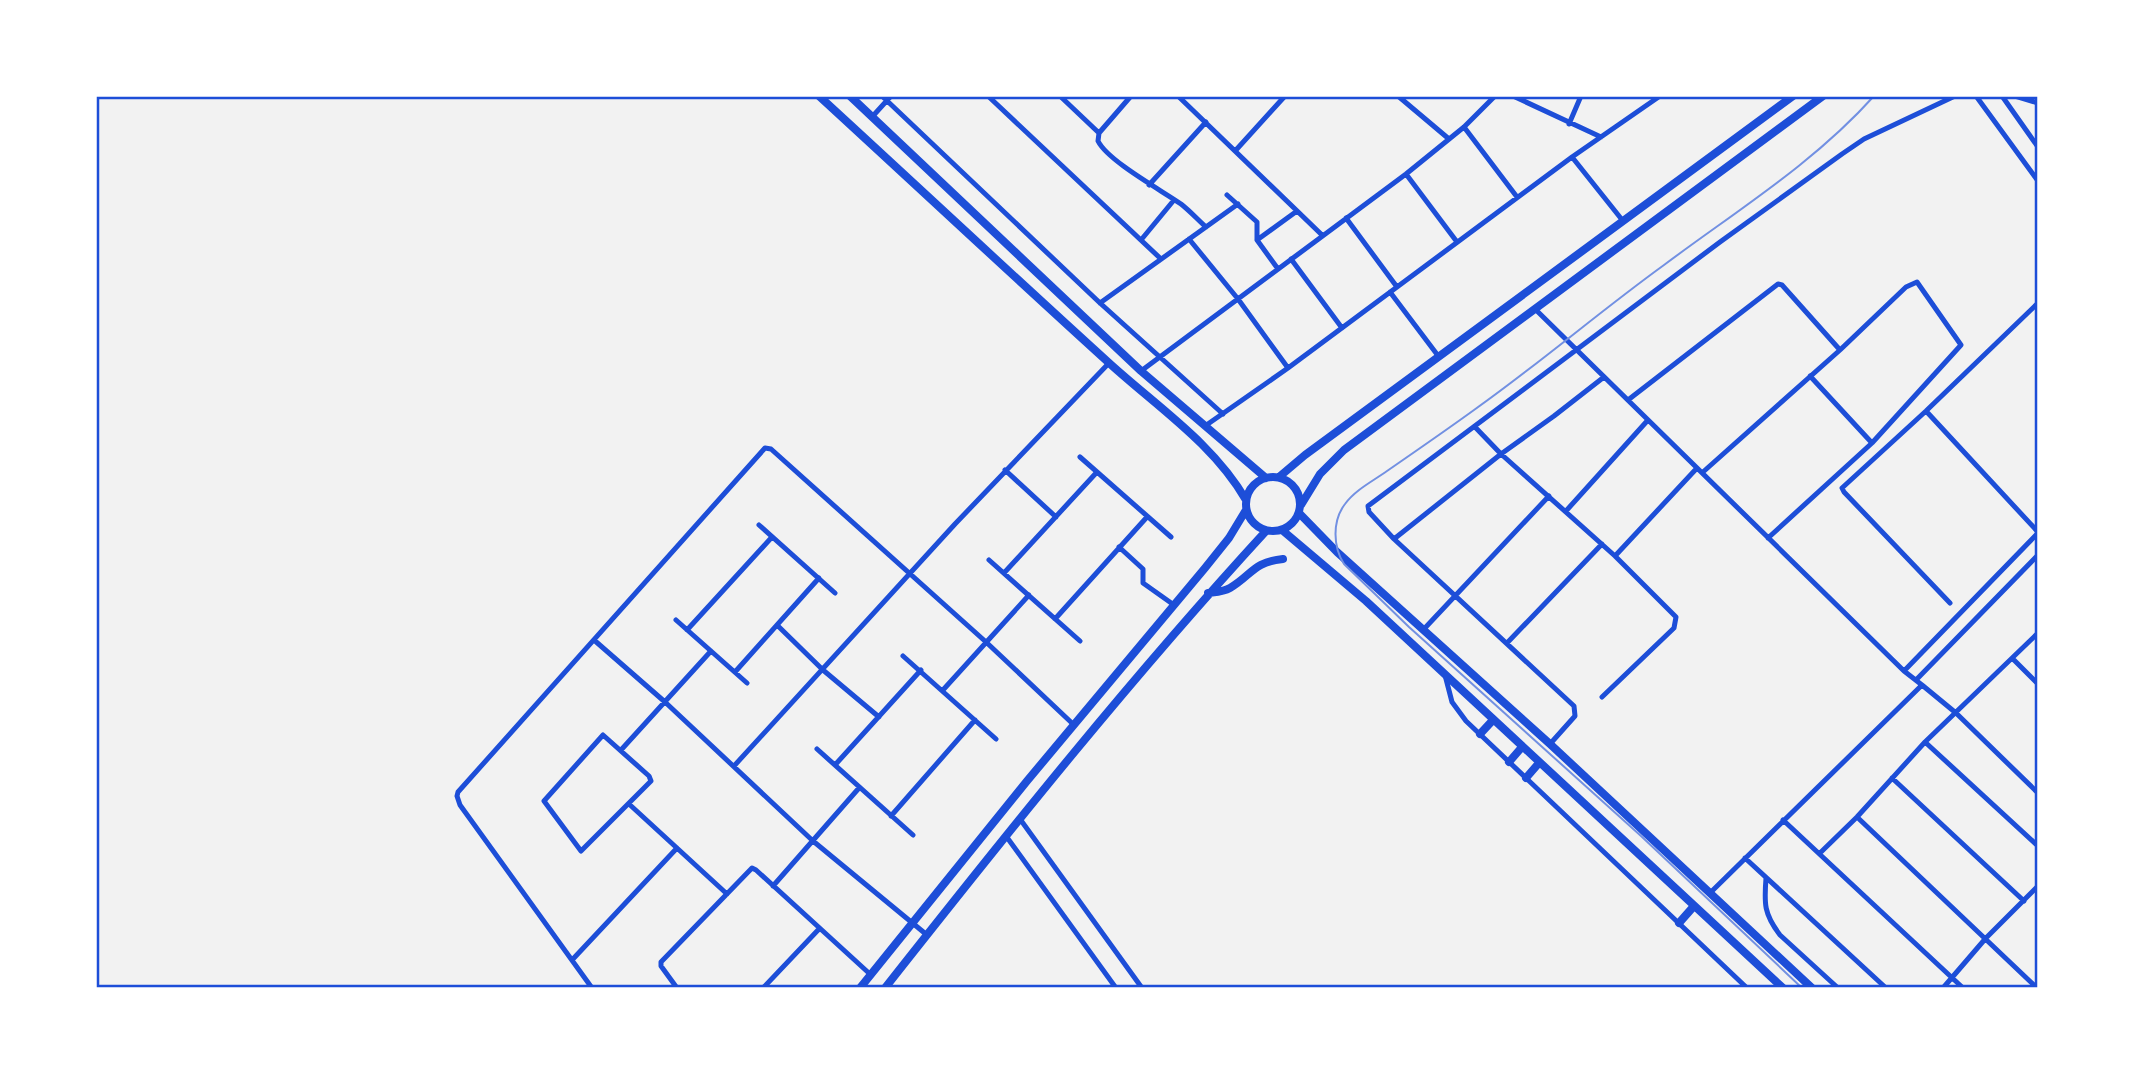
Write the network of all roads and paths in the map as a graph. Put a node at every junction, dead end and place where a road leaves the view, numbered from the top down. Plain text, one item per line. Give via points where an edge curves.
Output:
1 (819, 96) edge
2 (850, 96) edge
3 (988, 96) edge
4 (1060, 96) edge
5 (1131, 96) edge
6 (1178, 96) edge
7 (1285, 96) edge
8 (1398, 96) edge
9 (1495, 96) edge
10 (1513, 96) edge
11 (1581, 96) edge
12 (1660, 96) edge
13 (1823, 96) edge
14 (1955, 96) edge
15 (1976, 96) edge
16 (2002, 96) edge
17 (2015, 96) edge
18 (1790, 97) edge
19 (886, 98) edge
20 (2038, 103) edge
21 (872, 117) junction
22 (1206, 122) junction
23 (1569, 124) junction
24 (1464, 127) junction
25 (1099, 133) junction
26 (1601, 137) junction
27 (1450, 139) junction
28 (2038, 147) edge
29 (1236, 150) junction
30 (1572, 157) junction
31 (1406, 174) junction
32 (2038, 181) edge
33 (1149, 185) junction
34 (1227, 195) dead end
35 (1517, 197) junction
36 (1174, 200) junction
37 (1238, 204) junction
38 (1297, 211) junction
39 (1346, 218) junction
40 (1623, 221) junction
41 (1206, 227) junction
42 (1322, 235) junction
43 (1189, 239) junction
44 (1141, 240) junction
45 (1257, 240) junction
46 (1457, 242) junction
47 (1160, 258) junction
48 (1291, 260) junction
49 (1278, 269) junction
50 (1397, 287) junction
51 (1390, 292) junction
52 (1238, 299) junction
53 (1100, 303) junction
54 (2038, 303) edge
55 (1535, 309) junction
56 (1342, 328) junction
57 (1576, 349) junction
58 (1840, 349) junction
59 (1159, 357) junction
60 (1439, 357) junction
61 (1109, 363) junction
62 (1288, 368) junction
63 (1141, 371) junction
64 (1810, 376) junction
65 (1604, 377) junction
66 (1628, 400) junction
67 (1926, 411) junction
68 (1223, 414) junction
69 (1648, 420) junction
70 (1205, 426) junction
71 (1475, 427) junction
72 (1872, 443) junction
73 (1501, 454) junction
74 (1080, 457) dead end
75 (1697, 468) junction
76 (1005, 470) junction
77 (1097, 472) junction
78 (1703, 472) junction
79 (1279, 477) junction
80 (1266, 478) junction
81 (1549, 496) junction
82 (1246, 505) junction
83 (1300, 509) junction
84 (1566, 511) junction
85 (1056, 517) junction
86 (1147, 517) junction
87 (759, 525) dead end
88 (1282, 530) junction
89 (1266, 531) junction
90 (2038, 532) edge
91 (772, 537) junction
92 (1171, 537) dead end
93 (1768, 538) junction
94 (1394, 539) junction
95 (1602, 544) junction
96 (1119, 547) junction
97 (2038, 555) edge
98 (1615, 556) junction
99 (1283, 559) dead end
100 (989, 560) dead end
101 (1004, 573) junction
102 (910, 575) junction
103 (819, 578) junction
104 (835, 593) dead end
105 (1208, 593) junction
106 (1029, 595) junction
107 (1455, 596) junction
108 (1950, 603) dead end
109 (1174, 605) junction
110 (1055, 619) junction
111 (676, 620) dead end
112 (777, 625) junction
113 (1424, 629) junction
114 (687, 630) junction
115 (2038, 633) edge
116 (594, 640) junction
117 (1080, 641) dead end
118 (986, 642) junction
119 (1507, 643) junction
120 (711, 651) junction
121 (902, 656) dead end
122 (2013, 659) junction
123 (823, 670) junction
124 (921, 670) junction
125 (1904, 671) junction
126 (735, 672) junction
127 (1445, 675) junction
128 (747, 682) dead end
129 (1919, 683) junction
130 (2038, 684) edge
131 (943, 690) junction
132 (1602, 698) dead end
133 (665, 702) junction
134 (1956, 713) junction
135 (879, 717) junction
136 (975, 720) junction
137 (1493, 720) junction
138 (1074, 725) junction
139 (1480, 734) junction
140 (996, 740) dead end
141 (1925, 742) junction
142 (1550, 744) junction
143 (1522, 747) junction
144 (817, 749) dead end
145 (621, 750) junction
146 (1509, 762) junction
147 (1539, 763) junction
148 (835, 765) junction
149 (734, 766) junction
150 (1525, 778) junction
151 (1892, 778) junction
152 (859, 788) junction
153 (2038, 793) edge
154 (629, 804) junction
155 (891, 816) junction
156 (1857, 817) junction
157 (1020, 819) junction
158 (1783, 820) junction
159 (913, 835) dead end
160 (1006, 836) junction
161 (813, 841) junction
162 (2038, 846) edge
163 (677, 849) junction
164 (1820, 853) junction
165 (1745, 858) junction
166 (1766, 877) junction
167 (773, 886) junction
168 (2038, 886) edge
169 (1710, 893) junction
170 (727, 894) junction
171 (2024, 901) junction
172 (1695, 906) junction
173 (912, 922) junction
174 (1679, 923) junction
175 (819, 929) junction
176 (927, 935) junction
177 (1986, 938) junction
178 (572, 960) junction
179 (871, 975) junction
180 (1952, 978) junction
181 (592, 988) edge
182 (677, 988) edge
183 (763, 988) edge
184 (859, 988) edge
185 (885, 988) edge
186 (1116, 988) edge
187 (1142, 988) edge
188 (1747, 988) edge
189 (1783, 988) edge
190 (1812, 988) edge
191 (1838, 988) edge
192 (1886, 988) edge
193 (1942, 988) edge
194 (1963, 988) edge
195 (2037, 988) edge

1 - 61 main road
2 - 21 main road
3 - 44 street
4 - 25 street
5 - 25 street
6 - 22 street
7 - 29 street
8 - 27 street
9 - 24 street
10 - 23 street
11 - 23 street
12 - 26 street
13 - 55 main road
14 - 57 street via 1864,139
15 - 32 street
16 - 28 street
17 - 20 street
18 - 40 main road
19 - 21 street
19 - 53 street
21 - 63 main road
22 - 29 street
22 - 33 street
23 - 26 street
24 - 27 street
24 - 35 street
25 - 33 street via 1100,145
26 - 30 street
27 - 31 street
29 - 38 street
30 - 35 street
30 - 40 street
31 - 39 street
31 - 46 street
33 - 36 street
34 - 37 street
35 - 46 street
36 - 41 street
36 - 44 street
37 - 41 street
37 - 45 street via 1257,222
38 - 42 street
38 - 45 street
39 - 42 street
39 - 50 street
40 - 60 main road
41 - 43 street
42 - 48 street
43 - 47 street
43 - 52 street
44 - 47 street
45 - 49 street
46 - 50 street
47 - 53 street
48 - 49 street
48 - 56 street
49 - 52 street
50 - 51 street
51 - 56 street
51 - 60 street
52 - 59 street
52 - 62 street
53 - 59 street
54 - 67 street
55 - 57 street
55 - 83 main road via 1338,455 1320,474
56 - 62 street
57 - 65 street
57 - 71 street
58 - 64 street
58 - 66 street via 1778,284
58 - 72 street via 1917,282 1961,345
59 - 63 street
59 - 68 street
60 - 79 main road
61 - 76 street
61 - 82 main road via 1208,449
62 - 68 street
63 - 70 main road
64 - 72 street
64 - 78 street
65 - 66 street
65 - 73 street
66 - 69 street
67 - 90 street
67 - 108 street via 1842,490
68 - 70 street
69 - 75 street
69 - 84 street
70 - 80 main road
71 - 73 street
71 - 94 street via 1368,506
72 - 93 street
73 - 81 street
73 - 94 street
74 - 77 street
75 - 78 street
75 - 98 street
76 - 85 street
76 - 102 street
77 - 85 street
77 - 86 street
78 - 93 street
79 - 80 main road
79 - 83 main road via 1295,488
80 - 82 main road via 1252,486
81 - 84 street
81 - 107 street
82 - 89 main road via 1253,523
82 - 109 main road via 1229,538
83 - 88 main road
83 - 113 main road via 1337,552
84 - 95 street
85 - 101 street
86 - 92 street
86 - 96 street
87 - 91 street
88 - 89 main road
88 - 127 main road
89 - 105 main road
90 - 125 street
91 - 103 street
91 - 114 street
93 - 125 street
94 - 107 street
95 - 98 street
95 - 119 street
96 - 109 street via 1143,569 1143,583
96 - 110 street
97 - 129 street
98 - 132 street via 1677,620
99 - 105 main road via 1260,564 1227,590
100 - 101 street
101 - 106 street
102 - 116 street via 766,447
102 - 118 street
102 - 123 street
103 - 104 street
103 - 112 street
105 - 157 main road
106 - 110 street
106 - 118 street
107 - 113 street
107 - 119 street
109 - 138 main road
110 - 117 street
111 - 114 street
112 - 123 street
112 - 126 street
113 - 142 main road
114 - 120 street
115 - 122 street
116 - 133 street
116 - 178 street via 457,796
118 - 131 street
118 - 138 street
119 - 142 street via 1574,706 1575,716
120 - 126 street
120 - 133 street
121 - 124 street
122 - 130 street
122 - 134 street
123 - 135 street
123 - 149 street
124 - 131 street
124 - 135 street
125 - 129 street
126 - 128 street
127 - 137 main road
127 - 139 street via 1456,709
129 - 134 street
129 - 158 street
131 - 136 street
133 - 145 street
133 - 149 street
134 - 141 street
134 - 153 street
135 - 148 street
136 - 140 street
136 - 155 street
137 - 139 main road
137 - 143 main road
138 - 173 main road
139 - 146 street
141 - 151 street
141 - 162 street
142 - 169 main road
143 - 146 main road
143 - 147 main road
144 - 148 street
145 - 154 street via 651,779
145 - 154 street via 603,734 544,801 581,852
146 - 150 street
147 - 150 main road
147 - 172 main road
148 - 152 street
149 - 161 street
150 - 174 street
151 - 156 street
151 - 171 street
152 - 155 street
152 - 161 street
154 - 163 street
155 - 159 street
156 - 164 street
156 - 177 street
157 - 160 main road
157 - 187 street
158 - 164 street
158 - 165 street
160 - 176 main road
160 - 186 street
161 - 167 street
161 - 173 street
163 - 170 street
163 - 178 street
164 - 180 street
165 - 166 street
165 - 169 street
166 - 191 street via 1765,908 1773,925
166 - 192 street
167 - 170 street via 752,868
167 - 175 street
168 - 171 street
169 - 190 main road
170 - 182 street via 661,963
171 - 177 street
172 - 174 main road
172 - 189 main road
173 - 176 street
173 - 179 main road
174 - 188 street
175 - 179 street
175 - 183 street
176 - 185 main road
177 - 180 street
177 - 195 street
178 - 181 street
179 - 184 main road
180 - 193 street
180 - 194 street

